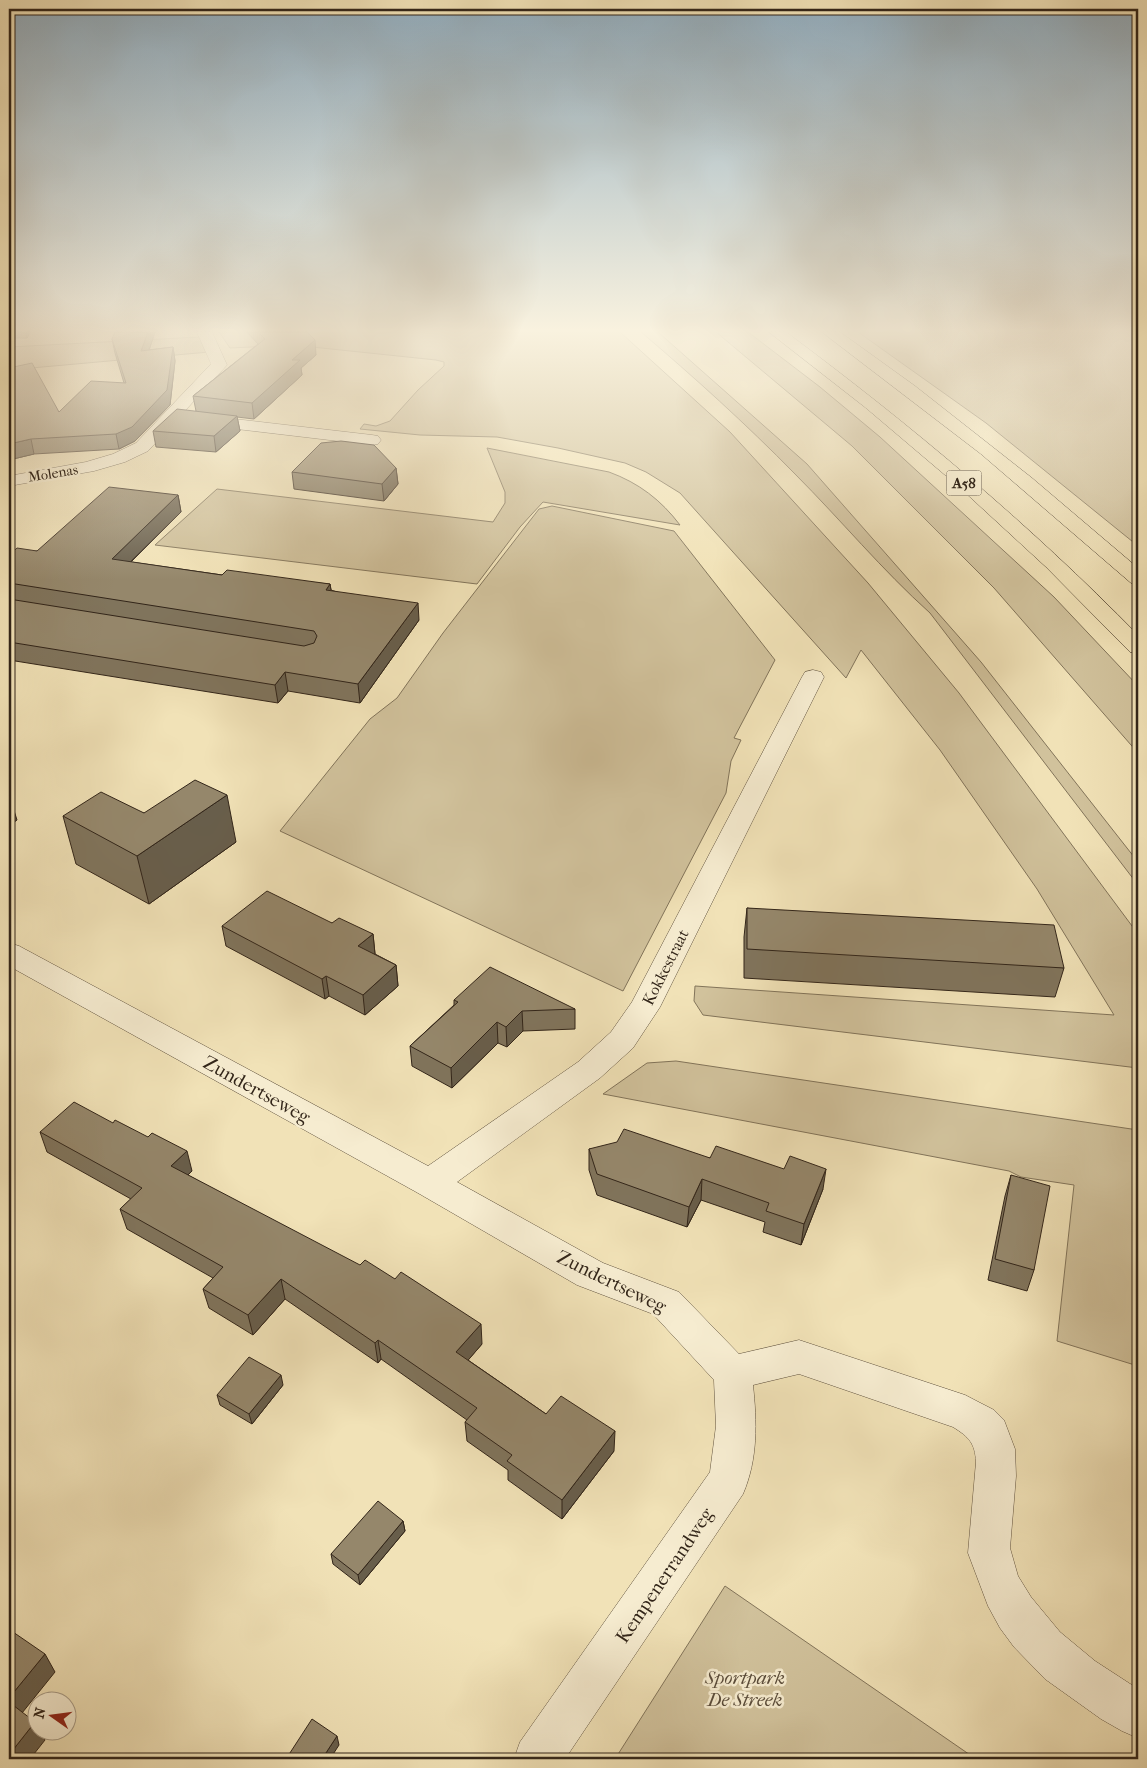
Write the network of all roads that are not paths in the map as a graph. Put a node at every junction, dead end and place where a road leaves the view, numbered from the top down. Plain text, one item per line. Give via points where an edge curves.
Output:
1 (883, 415) edge
2 (942, 415) edge
3 (172, 416) joint
4 (372, 440) dead end
5 (9, 481) edge
6 (1138, 579) edge
7 (1138, 647) edge
8 (813, 678) dead end
9 (9, 953) edge
10 (430, 1183) junction
11 (732, 1372) junction
12 (1138, 1715) edge
13 (537, 1759) edge

1 - 7 highway, A58 via 1004,518
2 - 6 highway, A58 via 1061,510
3 - 4 street
3 - 5 street, Molenas via 142,447 119,458
8 - 10 street, Kokkestraat via 644,1007 622,1040 589,1070
9 - 10 street, Zundertseweg
10 - 11 street, Zundertseweg via 590,1274 666,1303
11 - 12 street via 799,1358 965,1412 980,1422 992,1438 996,1460 988,1549 1003,1590 1022,1622 1047,1651 1080,1679
11 - 13 street, Kempenerrandweg via 738,1425 729,1480

